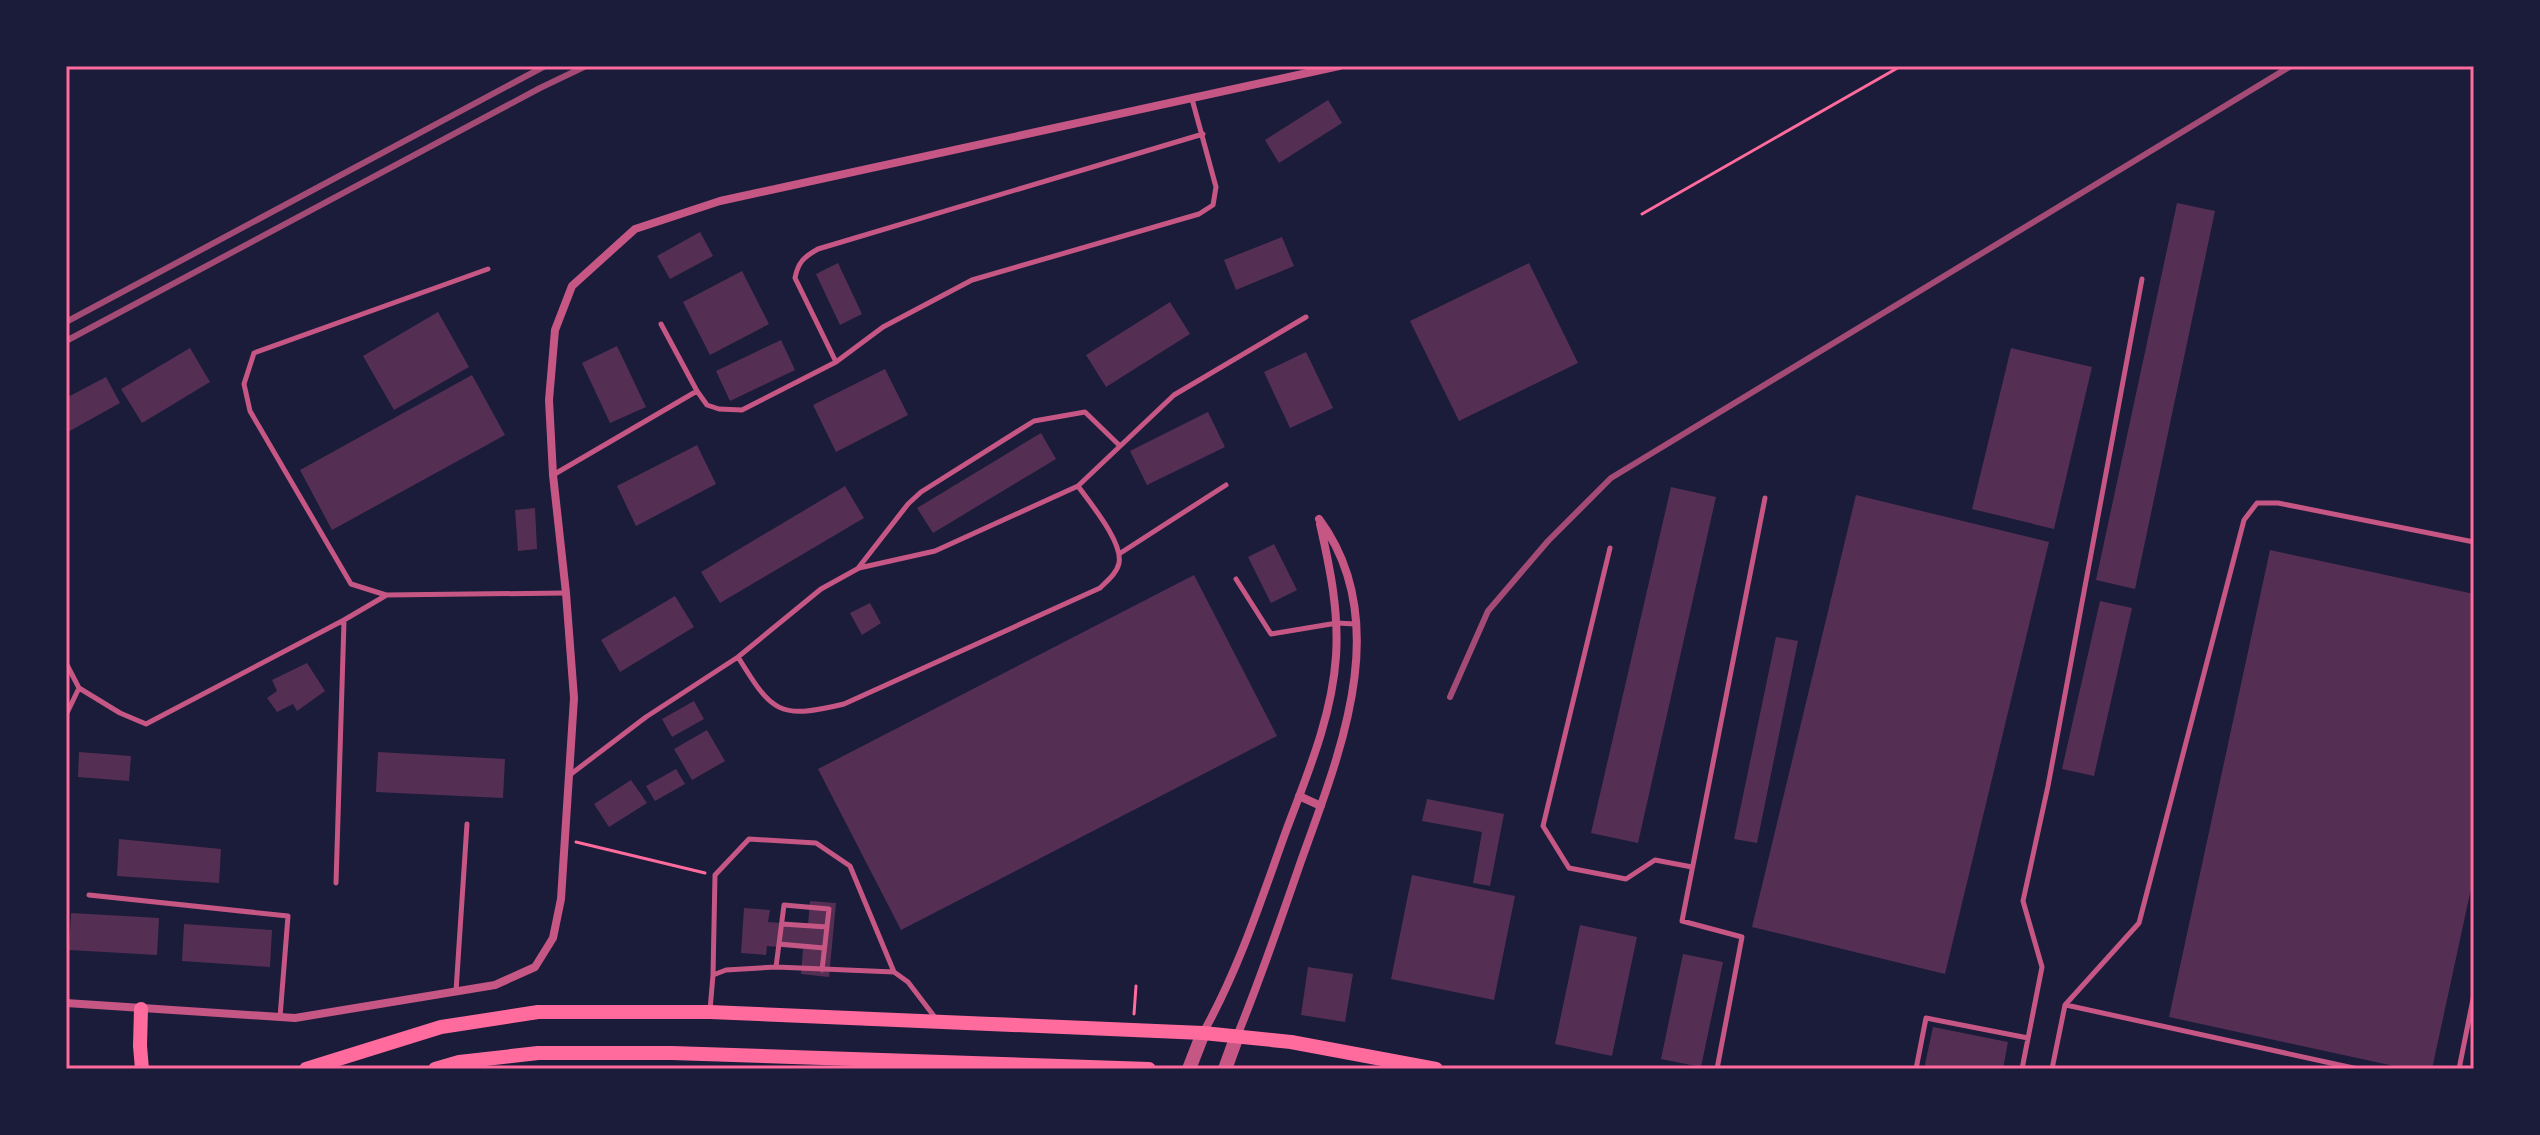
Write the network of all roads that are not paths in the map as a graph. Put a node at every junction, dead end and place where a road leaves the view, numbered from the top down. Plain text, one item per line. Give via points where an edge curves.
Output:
1 (1339, 66) edge
2 (1192, 98) junction
3 (1203, 134) junction
4 (488, 269) dead end
5 (2142, 279) dead end
6 (1306, 317) dead end
7 (661, 324) dead end
8 (836, 362) junction
9 (697, 391) junction
10 (1119, 445) junction
11 (553, 475) junction
12 (1226, 485) dead end
13 (1078, 486) junction
14 (1765, 498) dead end
15 (2474, 542) edge
16 (1610, 548) dead end
17 (1119, 554) junction
18 (859, 568) junction
19 (1236, 579) dead end
20 (566, 593) junction
21 (386, 595) junction
22 (344, 620) junction
23 (1337, 623) junction
24 (1356, 624) junction
25 (738, 657) junction
26 (66, 663) edge
27 (79, 688) junction
28 (66, 715) edge
29 (571, 774) junction
30 (1299, 796) junction
31 (1321, 806) junction
32 (467, 824) dead end
33 (1692, 867) junction
34 (336, 883) dead end
35 (89, 895) dead end
36 (782, 924) junction
37 (827, 927) junction
38 (779, 944) junction
39 (824, 948) junction
40 (776, 967) junction
41 (822, 970) junction
42 (894, 972) junction
43 (713, 975) junction
44 (456, 991) junction
45 (2474, 994) edge
46 (66, 1003) edge
47 (2065, 1005) junction
48 (141, 1009) junction
49 (710, 1012) junction
50 (280, 1017) junction
51 (938, 1021) junction
52 (1203, 1033) junction
53 (1237, 1036) junction
54 (2028, 1038) junction
55 (142, 1069) edge
56 (306, 1069) edge
57 (435, 1069) edge
58 (1149, 1069) edge
59 (1189, 1069) edge
60 (1225, 1069) edge
61 (1436, 1069) edge
62 (1717, 1069) edge
63 (1916, 1069) edge
64 (2022, 1069) edge
65 (2052, 1069) edge
66 (2358, 1069) edge
67 (2459, 1069) edge

1 - 2 street
2 - 3 lane
2 - 11 street via 720,201 635,229 572,286 555,330 549,400
3 - 8 lane via 1216,187 1213,205 1199,214 972,280 883,327
3 - 8 lane via 804,257 795,278
4 - 21 lane via 254,353 244,384 250,411 351,584
5 - 54 lane via 2023,901 2042,967
6 - 10 lane via 1174,395
7 - 9 lane
8 - 9 lane via 742,410 707,405
9 - 11 lane
10 - 13 lane
10 - 18 lane via 1085,412 1034,421 921,492
11 - 20 street
12 - 17 lane
13 - 17 lane
13 - 18 lane via 935,551
14 - 33 lane
15 - 47 lane via 2257,503 2244,520 2139,923
16 - 33 lane via 1543,826 1569,868 1626,879 1655,860
17 - 25 lane via 1114,573 1100,588 844,704 810,713 781,709 762,696
18 - 25 lane via 821,589
19 - 23 lane via 1271,634
20 - 21 lane
20 - 29 street via 574,698
21 - 22 lane
22 - 27 lane via 146,724
22 - 34 lane
23 - 24 lane
23 - 24 street via 1319,519 1342,557
23 - 30 street via 1332,692
24 - 31 street via 1352,699
25 - 29 lane
26 - 27 lane
27 - 28 lane
29 - 44 street via 553,938 535,967 495,985
30 - 31 street
30 - 52 street via 1237,968
31 - 53 street
32 - 44 lane
33 - 62 lane via 1682,921 1742,937
35 - 50 lane via 288,916
36 - 37 lane
36 - 37 lane via 784,905 829,909
36 - 38 lane
37 - 39 lane
38 - 39 lane
38 - 40 lane
39 - 41 lane
40 - 41 lane
40 - 43 lane
41 - 42 lane
42 - 43 lane via 850,866 816,843 749,839 715,875
42 - 51 lane
43 - 49 lane
44 - 50 street
45 - 67 lane
46 - 48 street
47 - 65 lane
47 - 66 lane
48 - 50 street
48 - 55 main road
49 - 51 main road
49 - 56 main road via 538,1012 441,1027
51 - 52 main road
52 - 53 main road
52 - 59 street
53 - 60 street
53 - 61 main road
54 - 63 lane via 1926,1018
54 - 64 lane
57 - 58 main road via 538,1053

